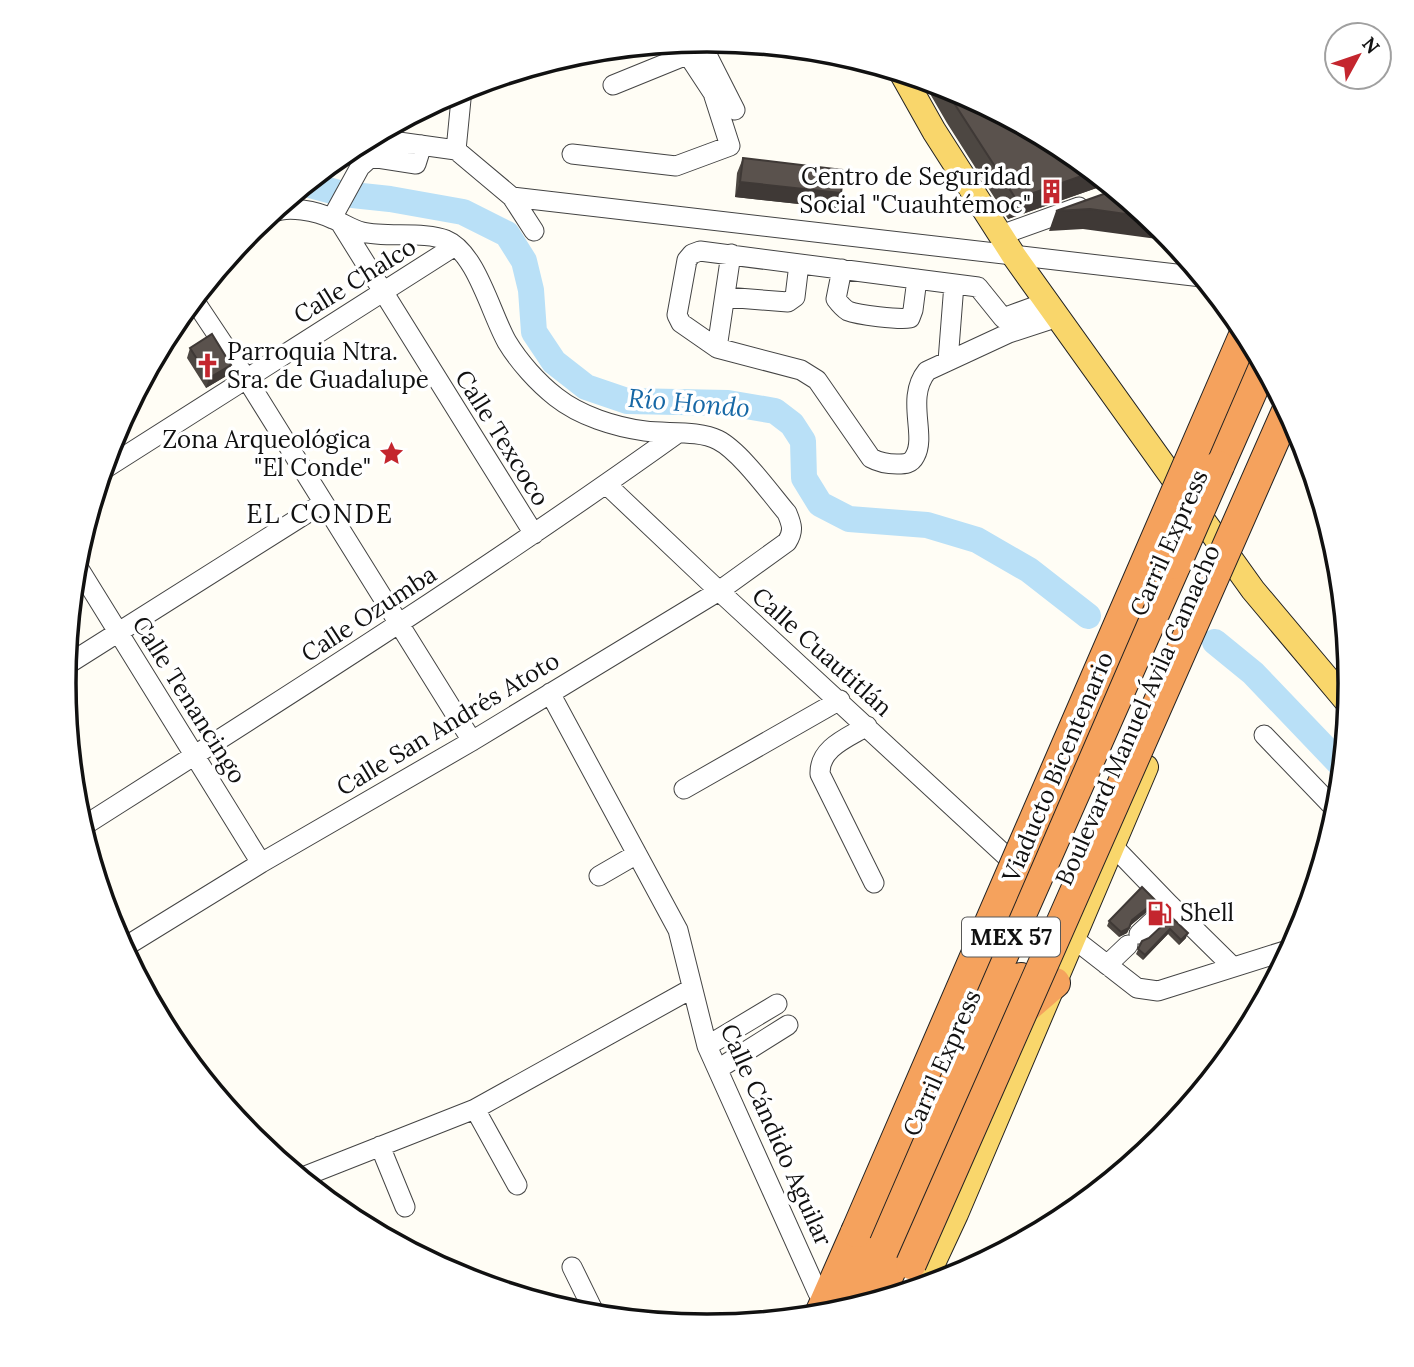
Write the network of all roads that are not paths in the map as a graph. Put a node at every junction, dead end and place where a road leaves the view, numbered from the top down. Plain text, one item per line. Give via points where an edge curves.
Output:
1 (699, 52) edge
2 (700, 52) edge
3 (686, 53) edge
4 (613, 85) dead end
5 (908, 86) edge
6 (461, 103) edge
7 (735, 110) dead end
8 (387, 140) edge
9 (422, 145) junction
10 (456, 150) junction
11 (572, 153) dead end
12 (512, 197) junction
13 (1093, 202) edge
14 (292, 208) edge
15 (337, 218) junction
16 (534, 231) dead end
17 (455, 246) junction
18 (1007, 246) junction
19 (731, 254) junction
20 (799, 264) junction
21 (842, 269) junction
22 (1187, 275) edge
23 (917, 279) junction
24 (954, 284) junction
25 (382, 293) junction
26 (725, 297) junction
27 (199, 308) edge
28 (1052, 309) junction
29 (1006, 326) junction
30 (1239, 345) edge
31 (1239, 345) edge
32 (717, 348) junction
33 (948, 361) junction
34 (246, 378) junction
35 (1259, 379) edge
36 (1274, 406) edge
37 (1282, 423) edge
38 (678, 433) junction
39 (1287, 436) edge
40 (1184, 451) dead end
41 (117, 461) edge
42 (1232, 470) junction
43 (606, 484) junction
44 (323, 503) junction
45 (1258, 505) dead end
46 (534, 534) junction
47 (1144, 543) dead end
48 (1199, 574) junction
49 (85, 578) edge
50 (719, 591) junction
51 (398, 625) junction
52 (119, 633) junction
53 (77, 659) edge
54 (1092, 661) junction
55 (1338, 692) edge
56 (550, 693) junction
57 (840, 700) junction
58 (867, 726) junction
59 (1264, 735) dead end
60 (471, 740) junction
61 (194, 756) junction
62 (1086, 769) junction
63 (684, 789) dead end
64 (1327, 801) edge
65 (91, 821) edge
66 (1113, 846) junction
67 (637, 854) junction
68 (1006, 856) junction
69 (261, 863) junction
70 (599, 876) dead end
71 (874, 883) dead end
72 (1163, 910) junction
73 (1074, 939) junction
74 (132, 943) edge
75 (1277, 953) edge
76 (1107, 965) junction
77 (1233, 967) junction
78 (1055, 983) junction
79 (691, 989) junction
80 (777, 1004) dead end
81 (788, 1025) dead end
82 (995, 1035) junction
83 (707, 1046) junction
84 (718, 1069) junction
85 (475, 1109) junction
86 (380, 1146) junction
87 (310, 1174) edge
88 (517, 1185) dead end
89 (405, 1207) dead end
90 (572, 1267) dead end
91 (928, 1274) edge
92 (903, 1283) edge
93 (882, 1289) edge
94 (852, 1297) edge
95 (590, 1303) edge
96 (824, 1303) edge
97 (825, 1303) edge
98 (821, 1304) edge

1 - 11 street via 730,146 676,166
2 - 7 street
3 - 4 street
5 - 18 main road
6 - 10 street
8 - 9 street
9 - 10 street
9 - 15 street via 416,164 370,157 360,166
10 - 12 street
12 - 16 street
12 - 18 street
13 - 18 street
14 - 15 street
15 - 17 street via 373,234 445,239
15 - 25 street, Calle Texcoco
17 - 25 street, Calle Chalco
17 - 38 street via 475,269 508,344 557,398 596,419 644,431
18 - 22 street
18 - 28 main road
19 - 20 street
19 - 26 street
19 - 32 street via 692,254 677,315 681,323
20 - 21 street
20 - 26 street via 795,297 789,302
21 - 23 street
21 - 23 street via 836,299 841,305 848,311 901,320 910,318
23 - 24 street
24 - 29 street via 978,287
24 - 33 street
25 - 34 street, Calle Chalco
25 - 46 street, Calle Texcoco
26 - 32 street
27 - 34 street
28 - 29 street
28 - 55 main road via 1253,590
29 - 33 street
30 - 40 main road
31 - 97 highway, Viaducto Bicentenario, bridge
32 - 33 street via 801,370 817,380 871,458 906,465 917,451 916,405 923,376
34 - 41 street, Calle Chalco
34 - 44 street
35 - 42 highway, Boulevard Manuel Ávila Camacho / MEX 57
36 - 42 highway, Boulevard Manuel Ávila Camacho / MEX 57
37 - 92 highway, bridge
38 - 43 street, Calle Ozumba
38 - 50 street, Calle San Andrés Atoto via 717,438 731,449 792,524 787,542
39 - 45 main road
42 - 48 highway, Boulevard Manuel Ávila Camacho / MEX 57
43 - 46 street, Calle Ozumba
43 - 50 street, Calle Cuautitlán
44 - 51 street
44 - 52 street
46 - 51 street, Calle Ozumba
47 - 54 main road
48 - 62 highway, Boulevard Manuel Ávila Camacho / MEX 57
48 - 66 main road
48 - 82 highway, Boulevard Manuel Ávila Camacho / MEX 57
49 - 52 street, Calle Tenancingo
50 - 56 street, Calle San Andrés Atoto
50 - 57 street, Calle Cuautitlán
51 - 60 street
51 - 61 street, Calle Ozumba
52 - 53 street
52 - 61 street, Calle Tenancingo
54 - 62 highway
54 - 68 main road
56 - 60 street, Calle San Andrés Atoto
56 - 67 street, Calle Cándido Aguilar
57 - 58 street, Calle Cuautitlán
57 - 63 street
58 - 68 street, Calle Cuautitlán
58 - 71 street via 824,753 820,774
59 - 64 street
60 - 69 street, Calle San Andrés Atoto
61 - 65 street, Calle Ozumba
61 - 69 street, Calle Tenancingo
62 - 94 highway, Boulevard Manuel Ávila Camacho / MEX 57
66 - 72 street
66 - 73 main road
67 - 70 street
67 - 79 street, Calle Cándido Aguilar via 678,930
68 - 96 main road via 845,1224
69 - 74 street, Calle San Andrés Atoto
72 - 76 street
72 - 77 street
73 - 76 street
73 - 78 main road
75 - 77 street
76 - 77 street via 1137,988 1158,991
78 - 82 highway
78 - 91 main road
79 - 83 street, Calle Cándido Aguilar
79 - 85 street
80 - 83 street
81 - 84 street
82 - 93 highway, Boulevard Manuel Ávila Camacho / MEX 57
83 - 84 street, Calle Cándido Aguilar
84 - 98 street, Calle Cándido Aguilar
85 - 86 street
85 - 88 street
86 - 87 street
86 - 89 street
90 - 95 street

